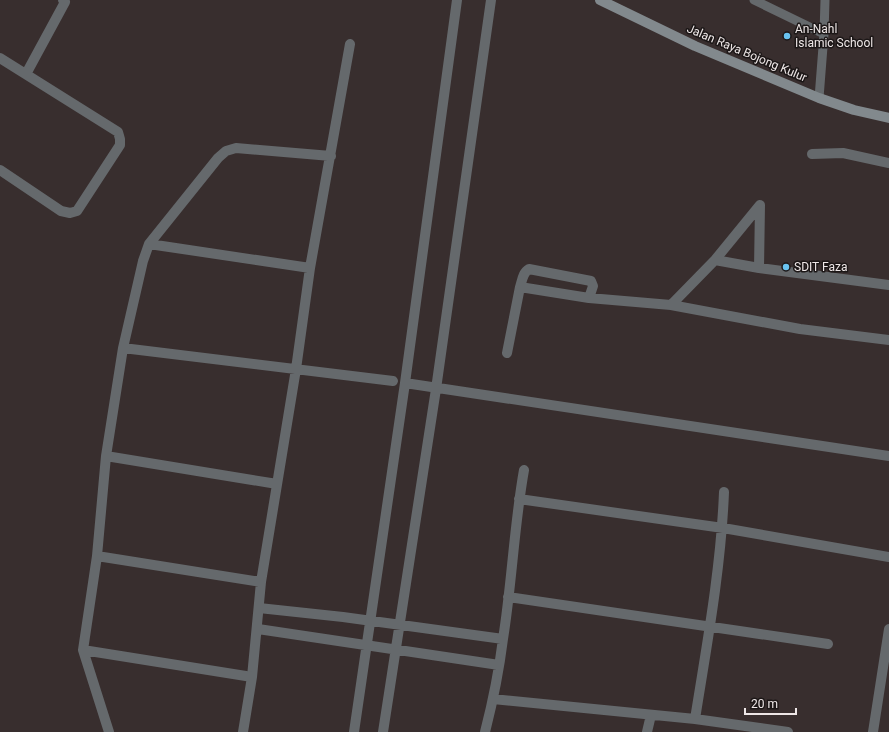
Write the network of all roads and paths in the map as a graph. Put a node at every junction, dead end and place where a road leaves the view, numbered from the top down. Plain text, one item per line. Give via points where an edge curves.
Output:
1 (457, 0) edge
2 (491, 0) edge
3 (600, 0) edge
4 (754, 0) edge
5 (825, 0) edge
6 (65, 1) edge
7 (824, 34) junction
8 (350, 44) dead end
9 (0, 58) edge
10 (26, 74) junction
11 (819, 98) junction
12 (889, 118) edge
13 (812, 154) dead end
14 (331, 156) junction
15 (889, 163) edge
16 (0, 170) edge
17 (149, 244) junction
18 (715, 260) junction
19 (310, 268) junction
20 (759, 268) junction
21 (889, 285) edge
22 (520, 287) junction
23 (589, 298) junction
24 (671, 305) junction
25 (889, 340) edge
26 (123, 348) junction
27 (507, 353) dead end
28 (296, 369) junction
29 (392, 381) dead end
30 (405, 383) junction
31 (436, 389) junction
32 (106, 456) junction
33 (889, 456) edge
34 (524, 470) dead end
35 (277, 484) junction
36 (724, 492) dead end
37 (519, 499) junction
38 (723, 528) junction
39 (97, 556) junction
40 (889, 557) edge
41 (261, 582) junction
42 (508, 597) junction
43 (259, 608) junction
44 (370, 621) junction
45 (400, 625) junction
46 (710, 627) junction
47 (258, 629) junction
48 (889, 629) edge
49 (503, 639) junction
50 (828, 644) dead end
51 (366, 645) junction
52 (397, 649) junction
53 (83, 650) junction
54 (499, 664) junction
55 (252, 677) junction
56 (493, 699) junction
57 (651, 715) junction
58 (695, 719) junction
59 (109, 732) edge
60 (243, 732) edge
61 (354, 732) edge
62 (383, 732) edge
63 (485, 732) edge
64 (647, 732) edge
65 (788, 732) edge
66 (872, 732) edge

1 - 30 street
2 - 31 street
3 - 11 main road, Jalan Raya Bojong Kulur via 695,46
4 - 7 lane
5 - 7 lane
6 - 10 street
7 - 11 lane
8 - 14 street
9 - 10 street
10 - 16 street via 118,132 120,145 77,210 70,213 61,211
11 - 12 main road, Jalan Raya Bojong Kulur
13 - 15 street via 844,153
14 - 17 street via 236,148 226,151
14 - 19 street
17 - 19 street
17 - 26 street
18 - 20 street
18 - 20 street via 760,205
18 - 24 street
19 - 28 street
20 - 21 street
22 - 23 street
22 - 23 street via 524,273 529,269 591,281 593,286
22 - 27 street
23 - 24 street
24 - 25 street via 800,329
26 - 28 street
26 - 32 street
28 - 29 street
28 - 35 street
30 - 31 street
30 - 44 street
31 - 33 street
31 - 45 street
32 - 35 street
32 - 39 street
34 - 37 street
35 - 41 street
36 - 38 street
37 - 38 street
37 - 42 street
38 - 40 street
38 - 46 street
39 - 41 street
39 - 53 street
41 - 43 street
42 - 46 street
42 - 49 street
43 - 44 street
43 - 47 street
44 - 45 street
44 - 51 street
45 - 49 street
45 - 52 street
46 - 50 street
46 - 58 street
47 - 51 street
47 - 55 street
48 - 66 street
49 - 54 street
51 - 52 street
51 - 61 street
52 - 54 street
52 - 62 street
53 - 55 street
53 - 59 street
54 - 56 street
55 - 60 street
56 - 57 street
56 - 63 street
57 - 58 street
57 - 64 street
58 - 65 street

